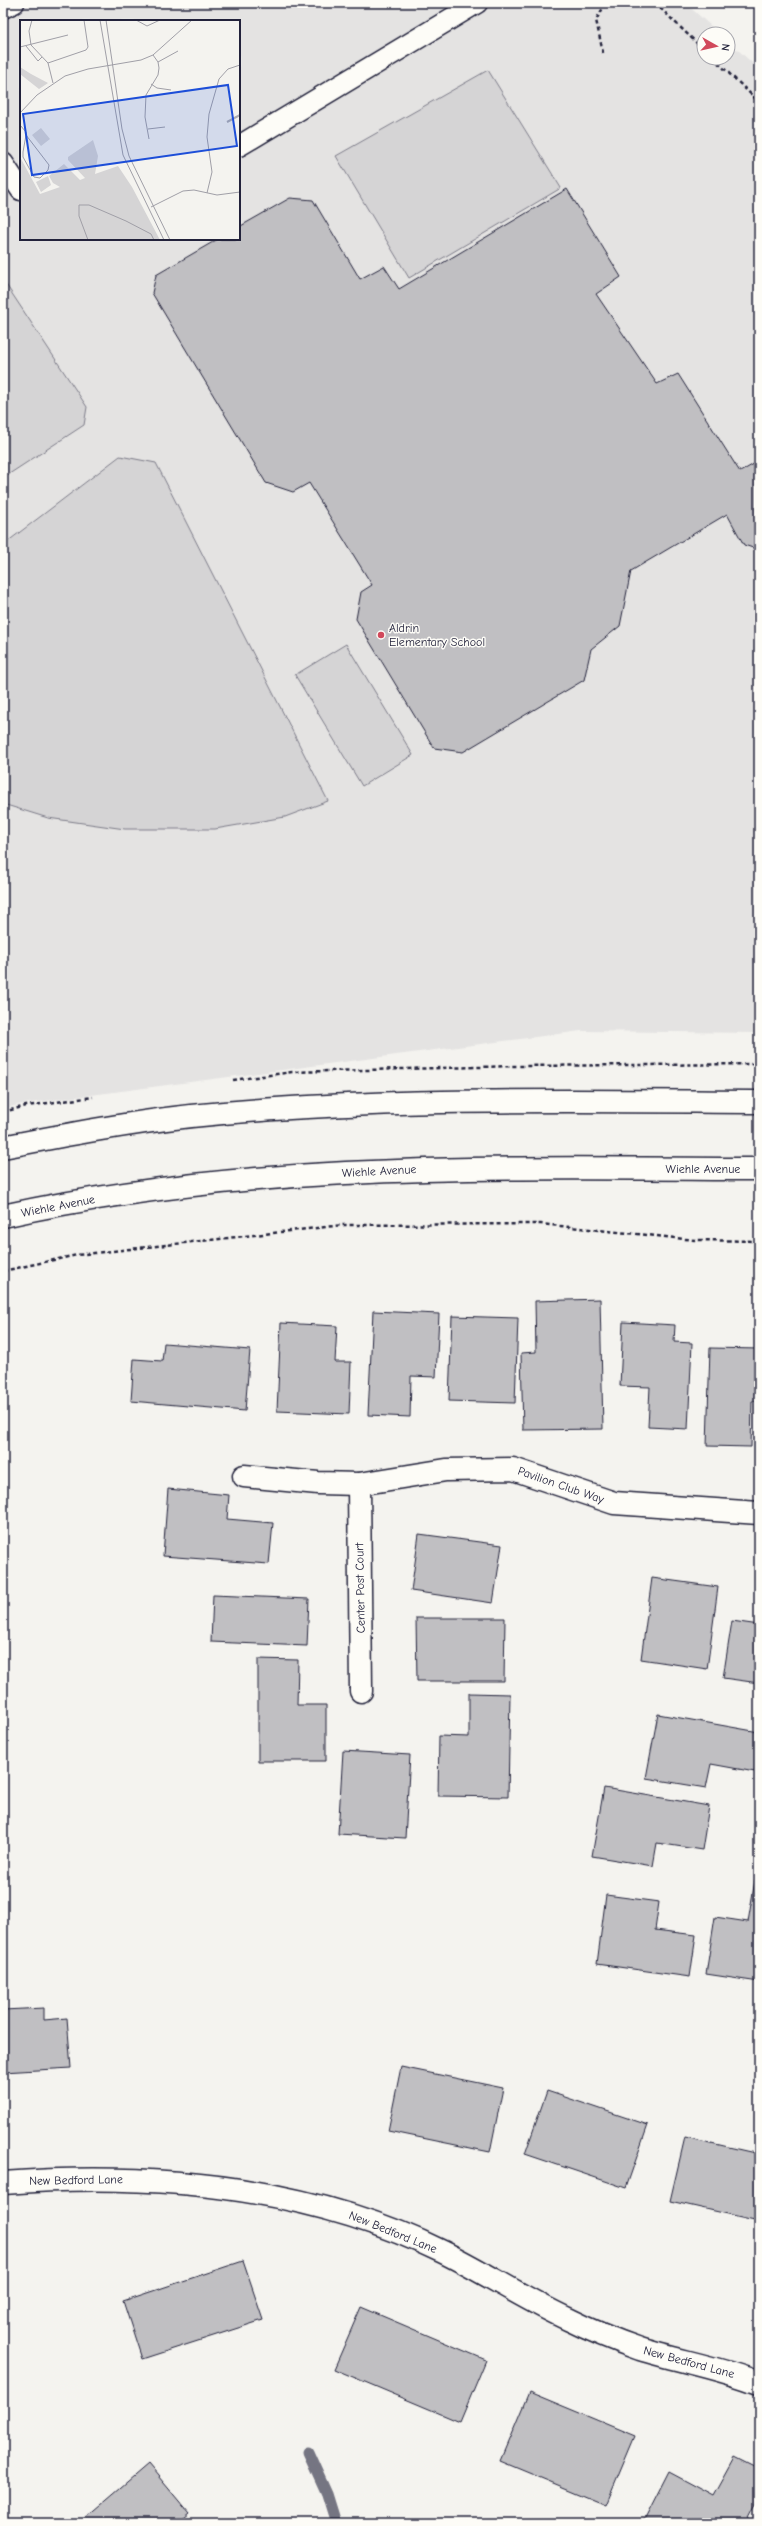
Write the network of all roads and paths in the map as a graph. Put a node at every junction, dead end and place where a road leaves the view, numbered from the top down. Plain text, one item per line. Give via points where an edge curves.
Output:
1 (14, 3) edge
2 (477, 3) edge
3 (606, 3) edge
4 (655, 3) edge
5 (3, 8) edge
6 (696, 42) edge
7 (603, 53) dead end
8 (721, 66) edge
9 (759, 102) edge
10 (240, 145) edge
11 (3, 163) edge
12 (20, 188) edge
13 (759, 1102) edge
14 (3, 1147) edge
15 (759, 1169) edge
16 (3, 1216) edge
17 (759, 1241) edge
18 (3, 1271) edge
19 (244, 1476) dead end
20 (359, 1484) junction
21 (759, 1513) edge
22 (361, 1691) dead end
23 (3, 2182) edge
24 (759, 2383) edge

1 - 5 lane
2 - 10 lane
3 - 7 path via 596,20
4 - 6 path
8 - 9 path
11 - 12 lane
13 - 14 street via 473,1101 272,1109 189,1116 85,1131
15 - 16 street, Wiehle Avenue via 410,1169 289,1175 67,1202
17 - 18 path via 695,1240 541,1224 342,1225 77,1255
19 - 20 street, Pavilion Club Way
20 - 21 street, Pavilion Club Way via 446,1470 513,1469 614,1503
20 - 22 street, Center Post Court
23 - 24 street, New Bedford Lane via 75,2178 168,2181 293,2198 356,2216 443,2251 569,2320 639,2349

